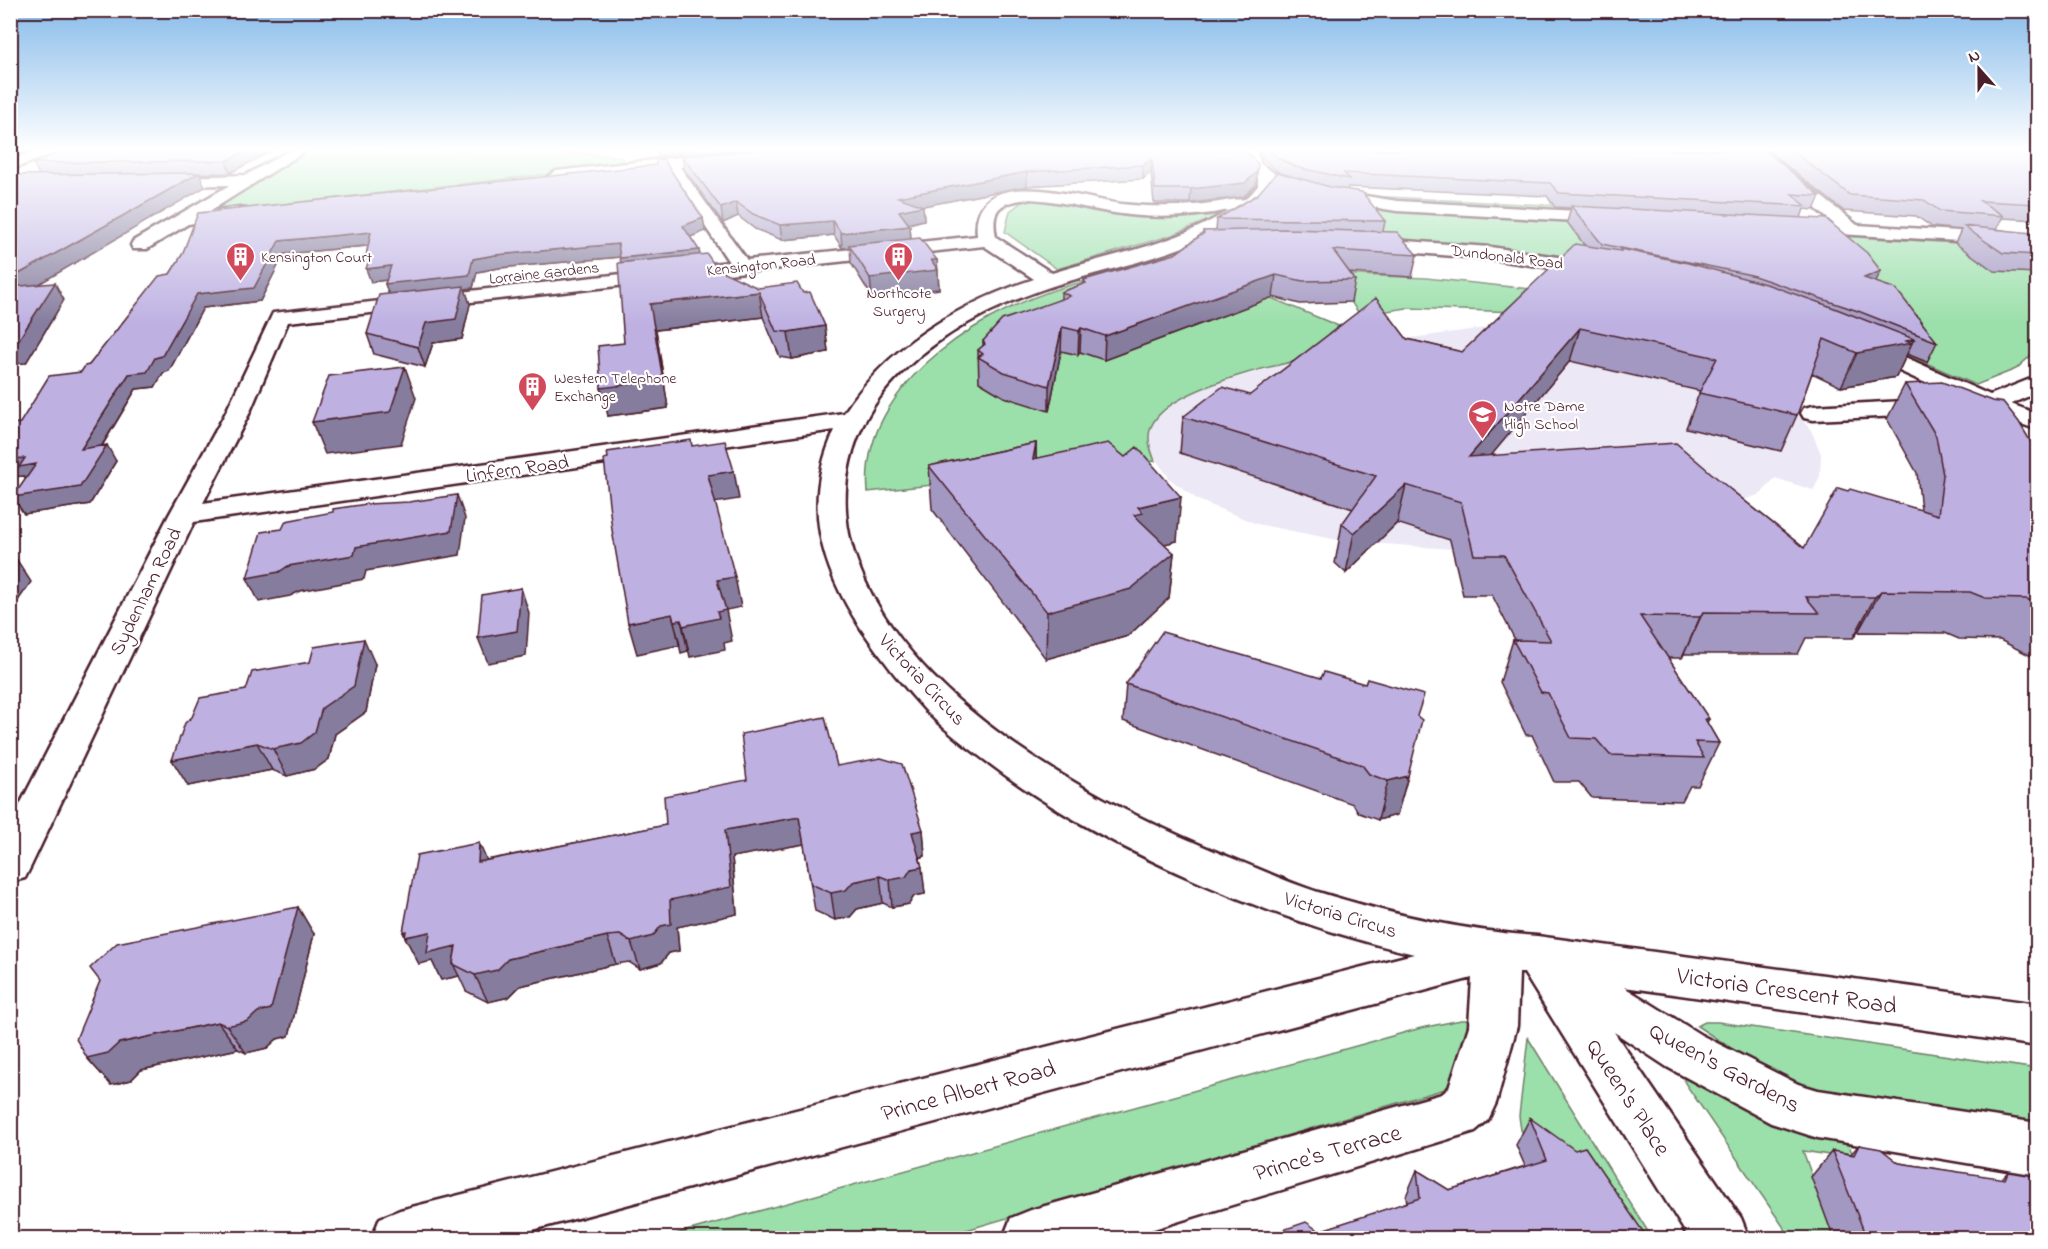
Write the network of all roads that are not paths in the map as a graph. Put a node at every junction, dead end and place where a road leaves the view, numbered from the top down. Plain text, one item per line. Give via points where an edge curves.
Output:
1 (203, 208) edge
2 (701, 208) edge
3 (988, 208) edge
4 (1120, 208) edge
5 (1215, 208) edge
6 (1244, 208) edge
7 (1453, 208) edge
8 (1826, 208) edge
9 (256, 211) edge
10 (1632, 213) edge
11 (185, 219) junction
12 (1780, 221) edge
13 (2037, 229) edge
14 (1852, 230) junction
15 (1877, 232) junction
16 (987, 240) junction
17 (1180, 242) junction
18 (1344, 243) edge
19 (1221, 244) edge
20 (140, 245) dead end
21 (2037, 245) edge
22 (742, 267) junction
23 (1621, 273) edge
24 (1051, 281) junction
25 (280, 316) joint
26 (1843, 337) edge
27 (2037, 382) edge
28 (1990, 404) junction
29 (1813, 413) dead end
30 (850, 420) junction
31 (2037, 423) edge
32 (2016, 441) edge
33 (183, 515) junction
34 (10, 866) edge
35 (1517, 953) junction
36 (2037, 1025) edge
37 (2037, 1149) edge
38 (400, 1239) edge
39 (1031, 1239) edge
40 (1721, 1239) edge

1 - 11 street
2 - 22 street
3 - 16 street via 984,226
4 - 5 street via 1163,212
6 - 17 street, Victoria Circus via 1220,225
7 - 10 street
8 - 14 street
9 - 11 street
11 - 20 street
12 - 14 street
13 - 15 street via 1870,222
14 - 15 street
15 - 21 street via 1993,238
16 - 22 street, Kensington Road
16 - 24 street
17 - 19 street
17 - 24 street, Victoria Circus
18 - 23 street, Dundonald Road via 1490,253
22 - 25 street, Kensington Road
24 - 30 street, Victoria Circus via 997,300 933,336 882,376
25 - 33 street, Sydenham Road via 237,414
26 - 28 street
27 - 28 street
28 - 29 street
28 - 31 street
28 - 32 street
30 - 33 street, Linfern Road
30 - 35 street, Victoria Circus via 831,478 832,534 843,568 877,630 907,668 957,718 999,752 1106,819 1215,871 1313,909 1364,923
33 - 34 street, Sydenham Road
35 - 36 street, Victoria Crescent Road
35 - 37 street, Queen's Gardens via 1684,1051 1789,1106
35 - 38 street, Prince Albert Road
35 - 39 street, Prince's Terrace via 1470,1103 1456,1114
35 - 40 street, Queen's Place

